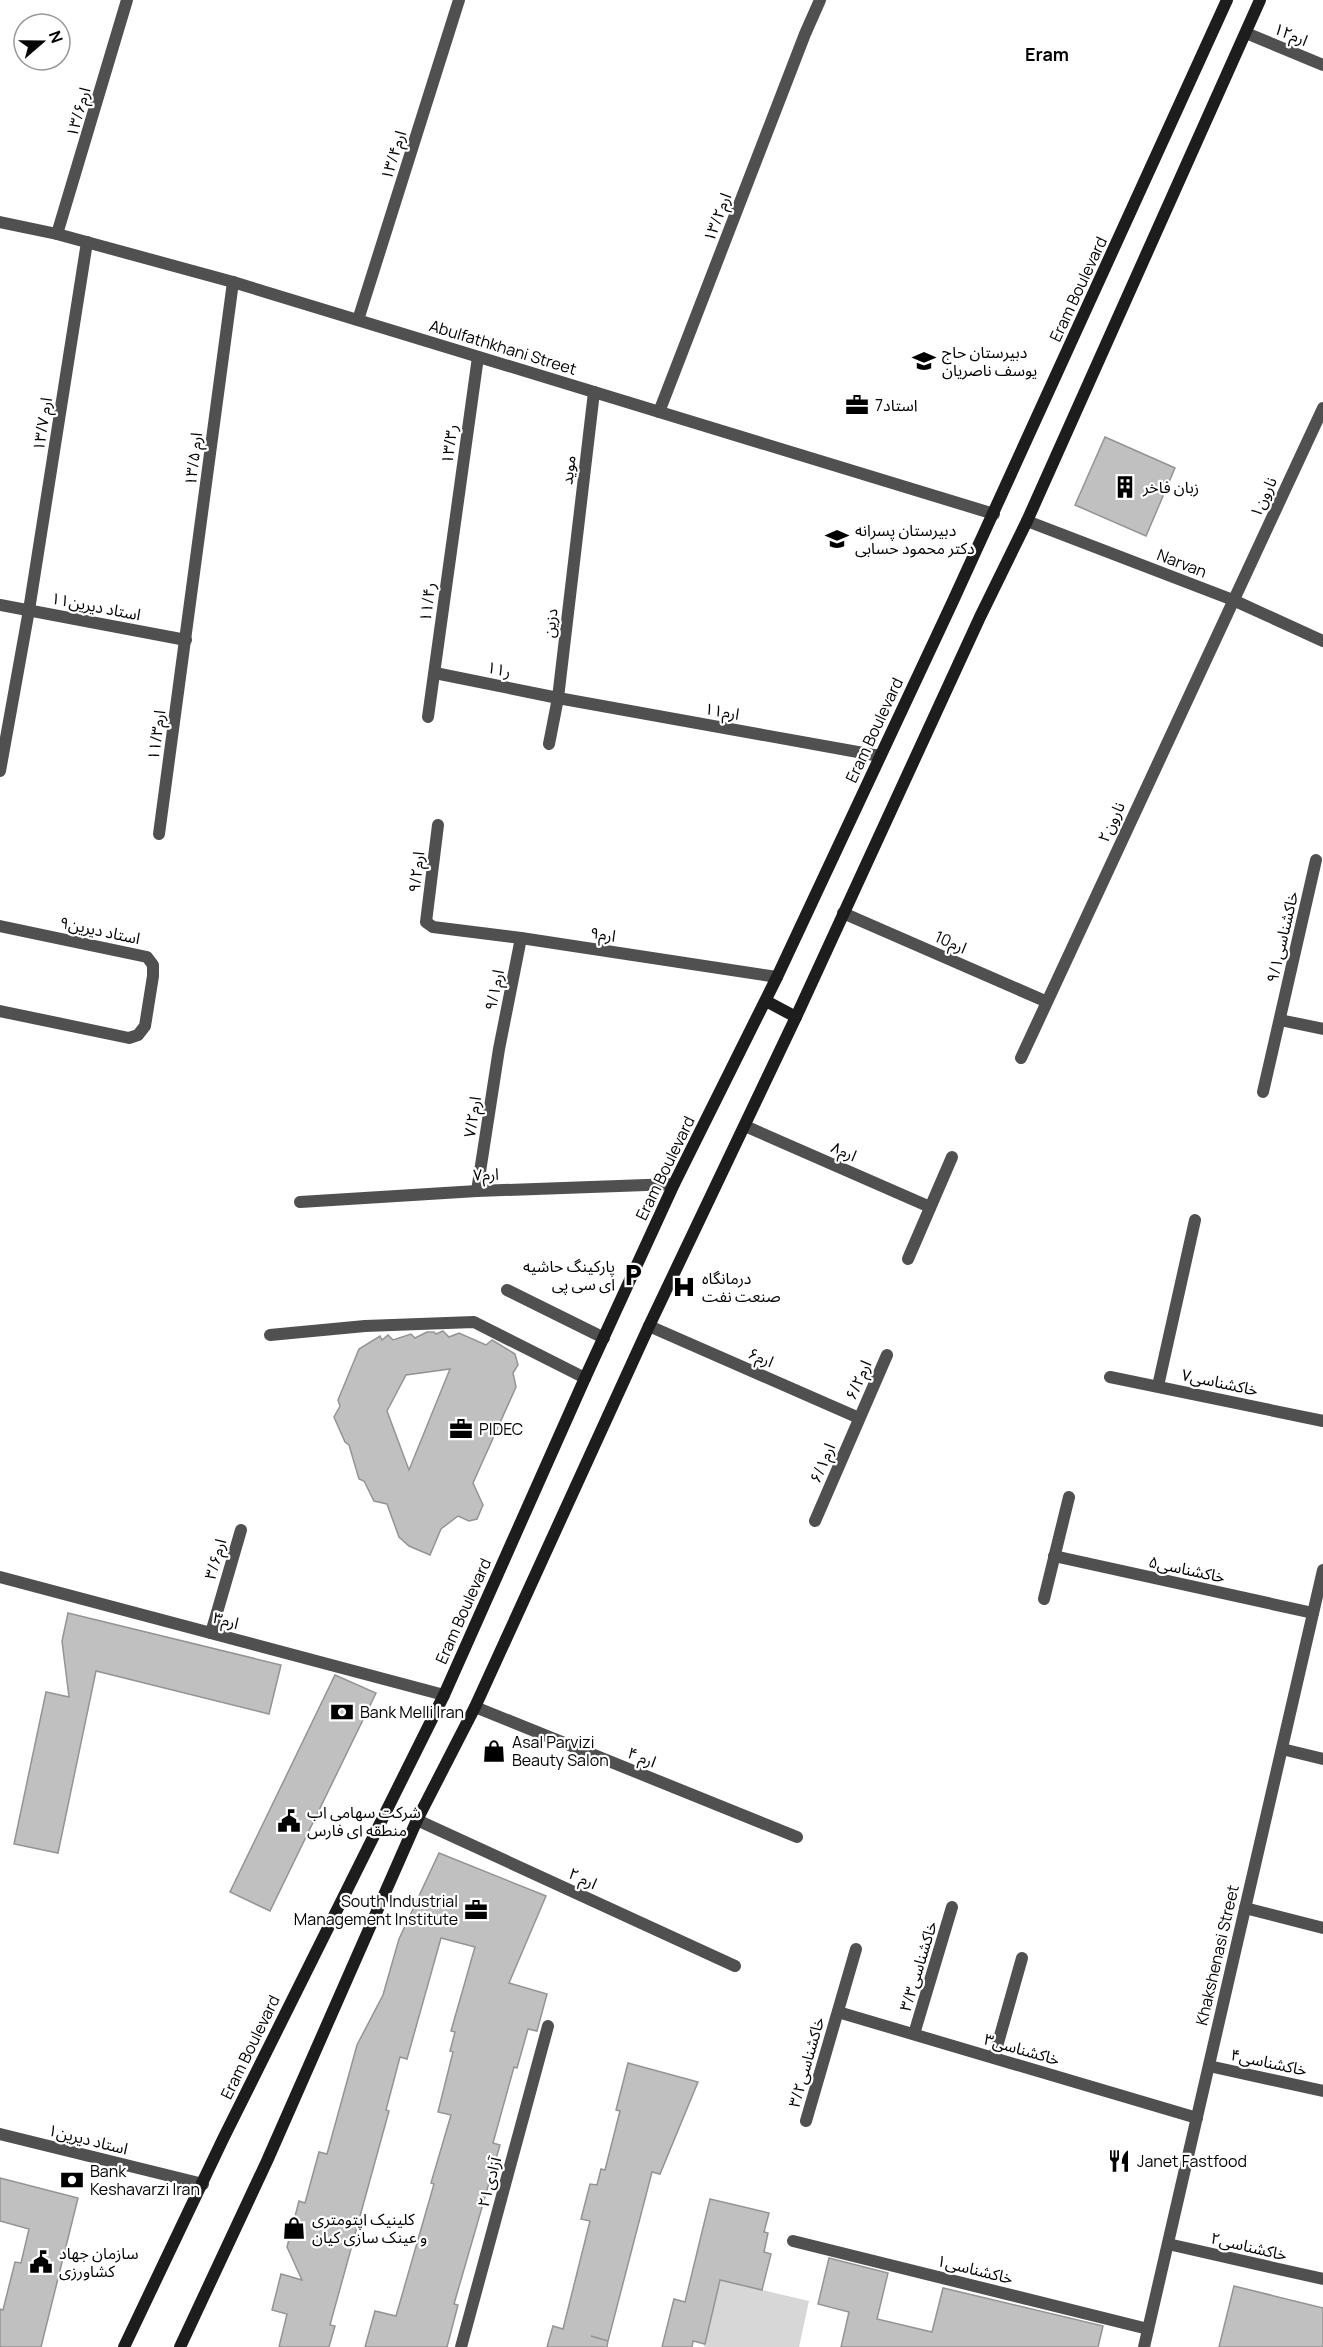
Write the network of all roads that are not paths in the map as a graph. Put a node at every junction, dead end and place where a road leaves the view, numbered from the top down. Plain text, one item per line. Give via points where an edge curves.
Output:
1 (127, 0) edge
2 (459, 0) edge
3 (820, 0) edge
4 (1227, 0) edge
5 (1260, 0) edge
6 (1246, 33) junction
7 (1323, 65) edge
8 (0, 222) edge
9 (57, 234) junction
10 (87, 242) junction
11 (233, 282) junction
12 (358, 320) junction
13 (478, 357) junction
14 (594, 392) junction
15 (1323, 408) edge
16 (659, 412) junction
17 (994, 514) junction
18 (1027, 521) junction
19 (452, 536) joint
20 (575, 551) joint
21 (1233, 600) junction
22 (0, 605) edge
23 (29, 610) junction
24 (186, 640) junction
25 (1323, 641) edge
26 (435, 673) junction
27 (558, 698) junction
28 (428, 717) dead end
29 (549, 744) dead end
30 (880, 756) junction
31 (0, 771) edge
32 (438, 825) dead end
33 (159, 834) dead end
34 (1316, 860) dead end
35 (843, 913) junction
36 (426, 922) joint
37 (0, 926) edge
38 (521, 938) junction
39 (777, 977) junction
40 (766, 1001) junction
41 (1046, 1001) junction
42 (0, 1011) edge
43 (796, 1017) junction
44 (1280, 1020) junction
45 (1323, 1029) edge
46 (499, 1049) joint
47 (1021, 1058) dead end
48 (1263, 1092) dead end
49 (745, 1126) junction
50 (952, 1157) dead end
51 (674, 1185) junction
52 (477, 1191) junction
53 (300, 1202) dead end
54 (930, 1207) junction
55 (1195, 1220) dead end
56 (908, 1259) dead end
57 (507, 1290) dead end
58 (649, 1326) junction
59 (270, 1335) dead end
60 (604, 1338) junction
61 (887, 1355) dead end
62 (1110, 1377) dead end
63 (585, 1378) junction
64 (1158, 1386) junction
65 (859, 1418) junction
66 (1323, 1421) edge
67 (1069, 1497) dead end
68 (815, 1521) dead end
69 (241, 1530) dead end
70 (1054, 1556) junction
71 (1323, 1570) edge
72 (0, 1577) edge
73 (1044, 1599) dead end
74 (1313, 1613) junction
75 (211, 1633) junction
76 (444, 1695) junction
77 (475, 1707) junction
78 (1282, 1749) junction
79 (1323, 1759) edge
80 (417, 1820) junction
81 (797, 1837) dead end
82 (952, 1907) dead end
83 (1245, 1908) junction
84 (1323, 1928) edge
85 (856, 1949) dead end
86 (1022, 1958) dead end
87 (735, 1966) dead end
88 (838, 2012) junction
89 (548, 2026) dead end
90 (914, 2034) junction
91 (994, 2057) junction
92 (1209, 2066) junction
93 (1323, 2091) edge
94 (1197, 2118) junction
95 (806, 2121) dead end
96 (0, 2134) edge
97 (202, 2184) junction
98 (793, 2241) dead end
99 (1168, 2244) junction
100 (1323, 2279) edge
101 (1149, 2329) junction
102 (124, 2347) edge
103 (180, 2347) edge
104 (461, 2347) edge
105 (1144, 2347) edge

1 - 9 street, ۱۳/۶ارم
2 - 12 street, ۱۳/۴ارم
3 - 16 street, ۱۳/۲ارم
4 - 17 main road, Eram Boulevard
5 - 6 main road
6 - 7 street, ارم۱۲
6 - 18 main road
8 - 9 street, Abulfathkhani Street
9 - 10 street, Abulfathkhani Street
10 - 11 street, Abulfathkhani Street
10 - 23 street, ۱۳/۷ ارم
11 - 12 street, Abulfathkhani Street
11 - 24 street, ۱۳/۵ ارم
12 - 13 street, Abulfathkhani Street
13 - 14 street, Abulfathkhani Street
13 - 19 street, ۱۳/۳ر
14 - 16 street, Abulfathkhani Street
14 - 20 street, موید
15 - 21 street, نارون۱
16 - 17 street, Abulfathkhani Street
17 - 30 main road, Eram Boulevard
18 - 21 street, Narvan
18 - 35 main road
19 - 26 street, ۱۱/۴ر
20 - 27 street, دزین
21 - 25 street, Narvan
21 - 41 street, نارون۲
22 - 23 street, استاد دیرین۱۱
23 - 24 street, استاد دیرین۱۱
23 - 31 street, ۱۳/۷ ارم
24 - 33 street, ۱۱/۳ارم
26 - 27 street, ۱۱ر
26 - 28 street, ۱۱/۴ر
27 - 29 street, دزین
27 - 30 street, ارم۱۱
30 - 39 main road, Eram Boulevard
32 - 36 street, ۹/۲ارم
34 - 44 street, ۹/۱خاکشناسی
35 - 41 street, ارم10
35 - 43 main road
36 - 38 street, ارم۹ via 433,927
37 - 42 street, استاد دیرین۹ via 147,957 153,965 145,1026 129,1038
38 - 39 street, ارم۹
38 - 46 street, ۹/۱ارم
39 - 40 main road, Eram Boulevard
40 - 43 main road
40 - 51 main road, Eram Boulevard
41 - 47 street, نارون۲
43 - 49 main road
44 - 45 street
44 - 48 street, ۹/۱خاکشناسی
46 - 52 street, ۷/۲ارم
49 - 54 street, ارم۸
49 - 58 main road
50 - 54 street
51 - 52 street, ارم۷
51 - 60 main road, Eram Boulevard
52 - 53 street, ارم۷
54 - 56 street
55 - 64 street
57 - 60 street
58 - 65 street, ارم۶
58 - 77 main road
59 - 63 street via 474,1322
60 - 63 main road, Eram Boulevard
61 - 65 street, ۶/۲ارم
62 - 64 street, خاکشناسی۷
63 - 76 main road, Eram Boulevard
64 - 66 street, خاکشناسی۷
65 - 68 street, ۶/۱ارم
67 - 70 street
69 - 75 street, ۳/۶ارم
70 - 73 street
70 - 74 street, خاکشناسی۵
71 - 74 street, Khakshenasi Street
72 - 75 street, ارم۳
74 - 78 street, Khakshenasi Street
75 - 76 street, ارم۳
76 - 97 main road, Eram Boulevard
77 - 80 main road
77 - 81 street, ارم ۴
78 - 79 street
78 - 83 street, Khakshenasi Street
80 - 87 street, ارم ۲
80 - 103 main road via 267,2161
82 - 90 street, ۳/۳خاکشناسی
83 - 84 street
83 - 92 street, Khakshenasi Street
85 - 88 street, ۳/۲خاکشناسی
86 - 91 street
88 - 90 street, خاکشناسی۳
88 - 95 street, ۳/۲خاکشناسی
89 - 104 street, آزادی۲۱
90 - 91 street, خاکشناسی۳
91 - 94 street, خاکشناسی۳
92 - 93 street, خاکشناسی۴
92 - 94 street, Khakshenasi Street
94 - 99 street, Khakshenasi Street
96 - 97 street, استاد دیرین۱
97 - 102 main road, Eram Boulevard
98 - 101 street, خاکشناسی۱
99 - 100 street, خاکشناسی۲
99 - 101 street, Khakshenasi Street
101 - 105 street, Khakshenasi Street

